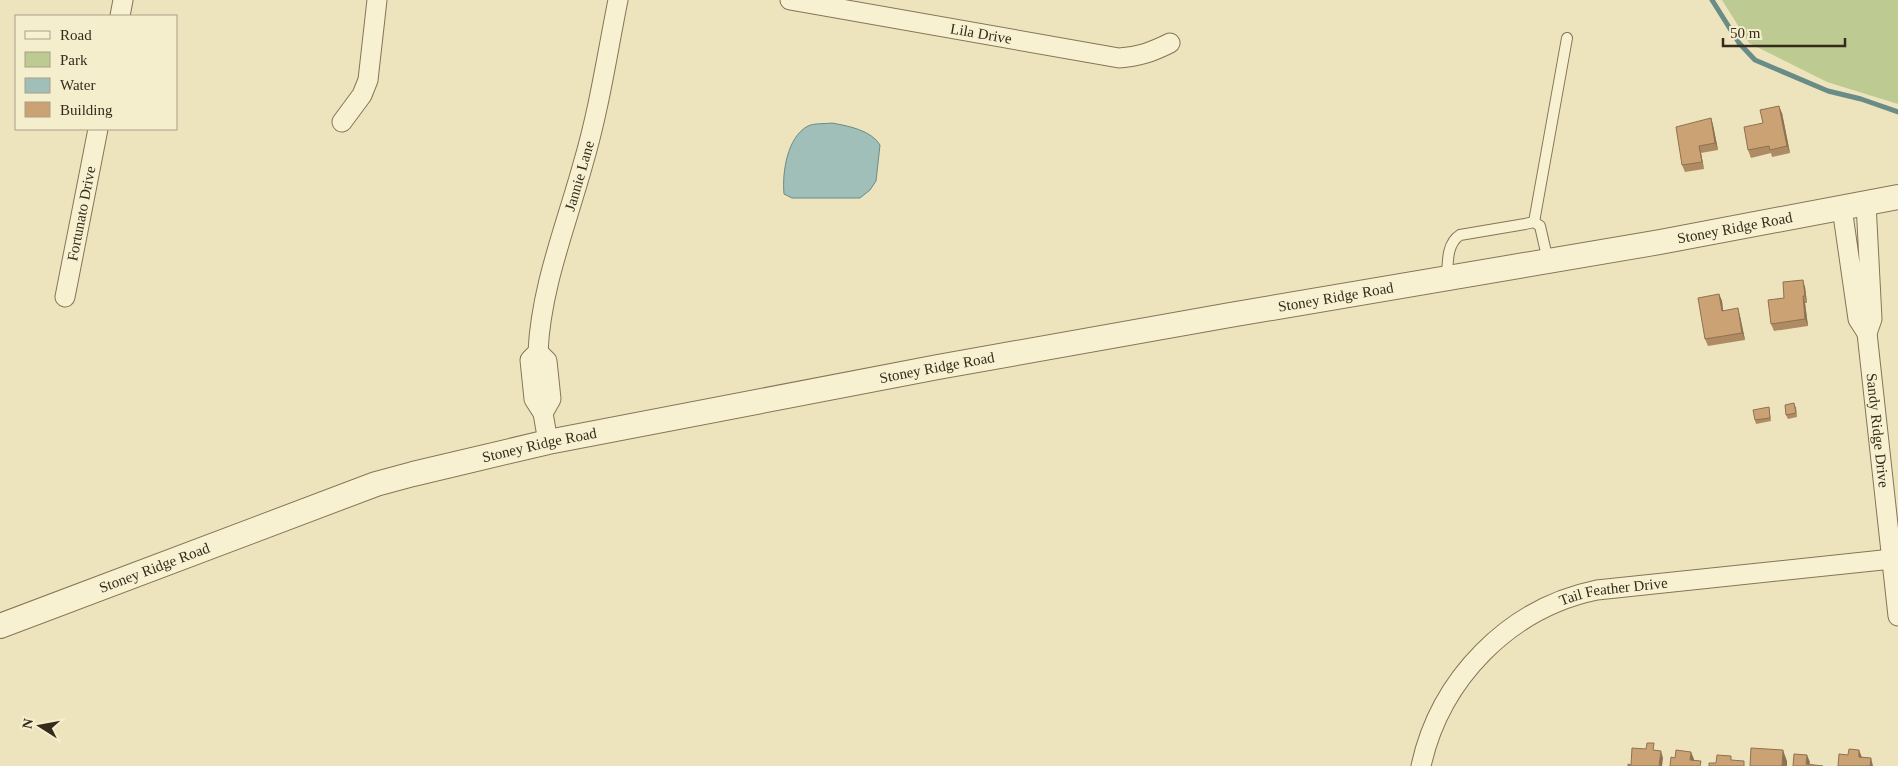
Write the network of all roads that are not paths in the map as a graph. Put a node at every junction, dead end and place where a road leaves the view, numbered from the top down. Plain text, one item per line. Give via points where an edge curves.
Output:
1 (123, 0) edge
2 (377, 0) edge
3 (618, 0) edge
4 (790, 0) edge
5 (120, 15) edge
6 (1567, 38) dead end
7 (1170, 43) dead end
8 (342, 122) dead end
9 (98, 130) edge
10 (1898, 197) edge
11 (1866, 203) junction
12 (1842, 208) junction
13 (1534, 222) junction
14 (1548, 261) junction
15 (1447, 278) junction
16 (65, 297) dead end
17 (1867, 333) junction
18 (548, 442) junction
19 (1892, 559) junction
20 (1898, 616) edge
21 (0, 626) edge
22 (1420, 766) edge

1 - 5 street
2 - 8 street via 368,80 362,95
3 - 18 street, Jannie Lane via 592,133 543,303 538,352 547,361 551,399 543,413
4 - 7 street, Lila Drive via 1118,58 1135,57
6 - 13 lane
9 - 16 street, Fortunato Drive
10 - 11 street, Stoney Ridge Road
11 - 12 street, Stoney Ridge Road
11 - 17 street, Sandy Ridge Drive via 1872,319
12 - 14 street, Stoney Ridge Road
12 - 17 street, Sandy Ridge Drive via 1858,319
13 - 14 lane via 1540,226
13 - 15 lane via 1460,235 1449,252
14 - 15 street, Stoney Ridge Road
15 - 18 street, Stoney Ridge Road via 938,367
17 - 19 street, Sandy Ridge Drive
18 - 21 street, Stoney Ridge Road via 376,484
19 - 20 street, Sandy Ridge Drive
19 - 22 street, Tail Feather Drive via 1604,589 1559,600 1530,614 1480,654 1441,710

